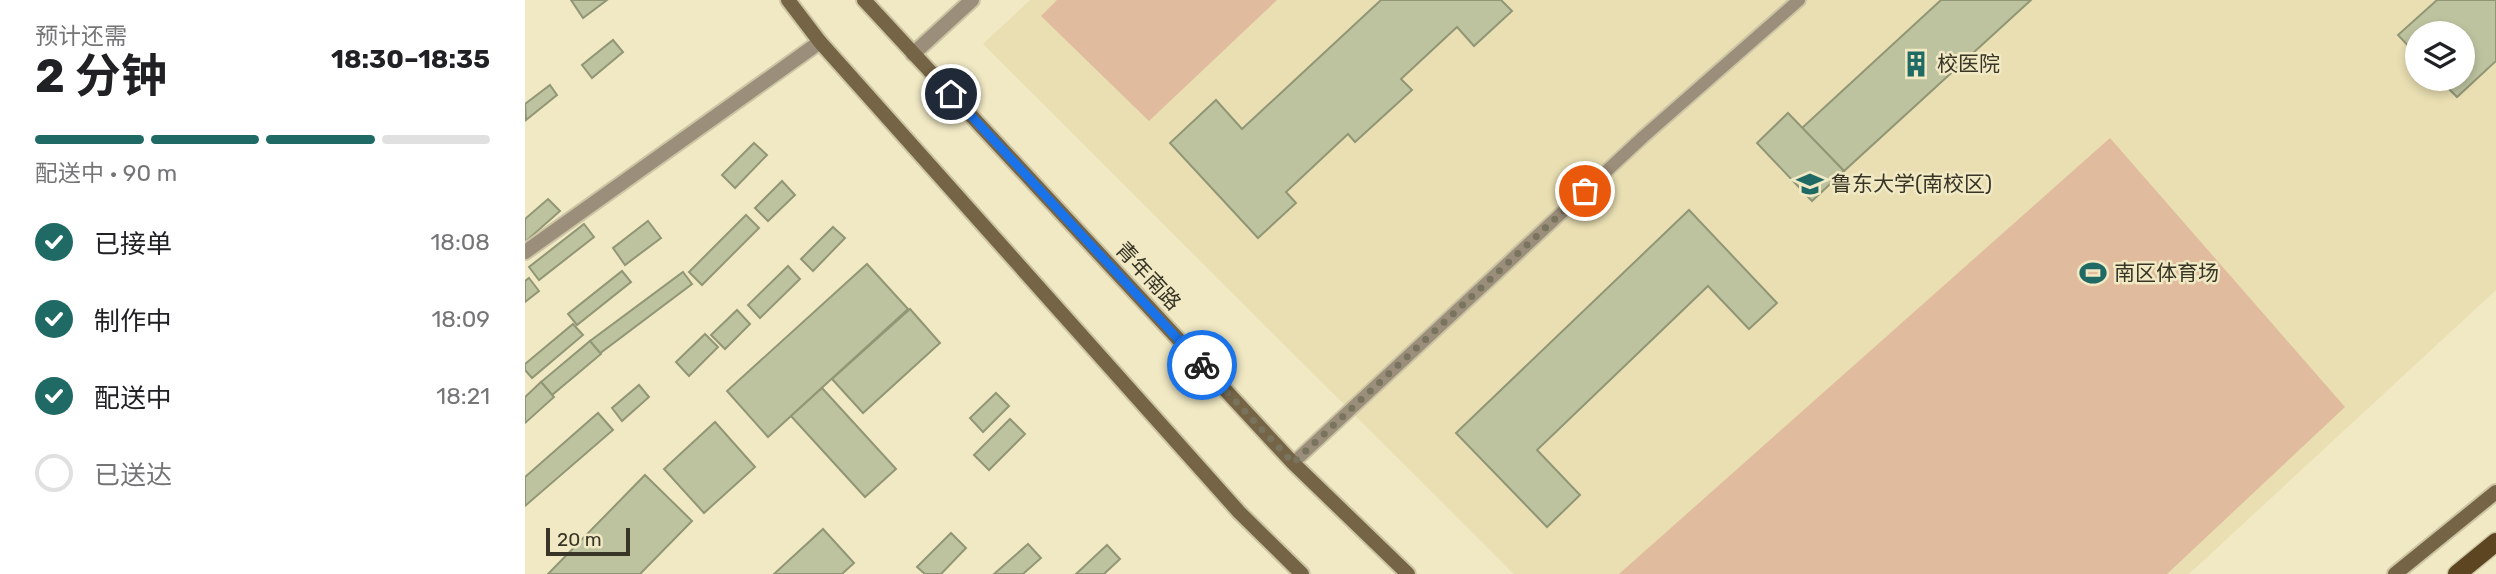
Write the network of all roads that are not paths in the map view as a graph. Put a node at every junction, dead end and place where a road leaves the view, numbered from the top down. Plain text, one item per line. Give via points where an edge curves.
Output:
1 (788, 0) edge
2 (864, 0) edge
3 (972, 0) edge
4 (1799, 0) edge
5 (820, 42) junction
6 (913, 54) junction
7 (525, 252) edge
8 (1293, 463) junction
9 (2496, 492) edge
10 (2496, 542) edge
11 (1302, 574) edge
12 (1408, 574) edge
13 (2395, 574) edge
14 (2457, 574) edge

1 - 5 main road
2 - 6 main road, 青年南路
3 - 6 street
4 - 8 lane via 1643,137
5 - 7 street
5 - 11 main road via 1239,512
6 - 8 main road, 青年南路
8 - 12 main road, 青年南路
9 - 13 main road
10 - 14 main road

